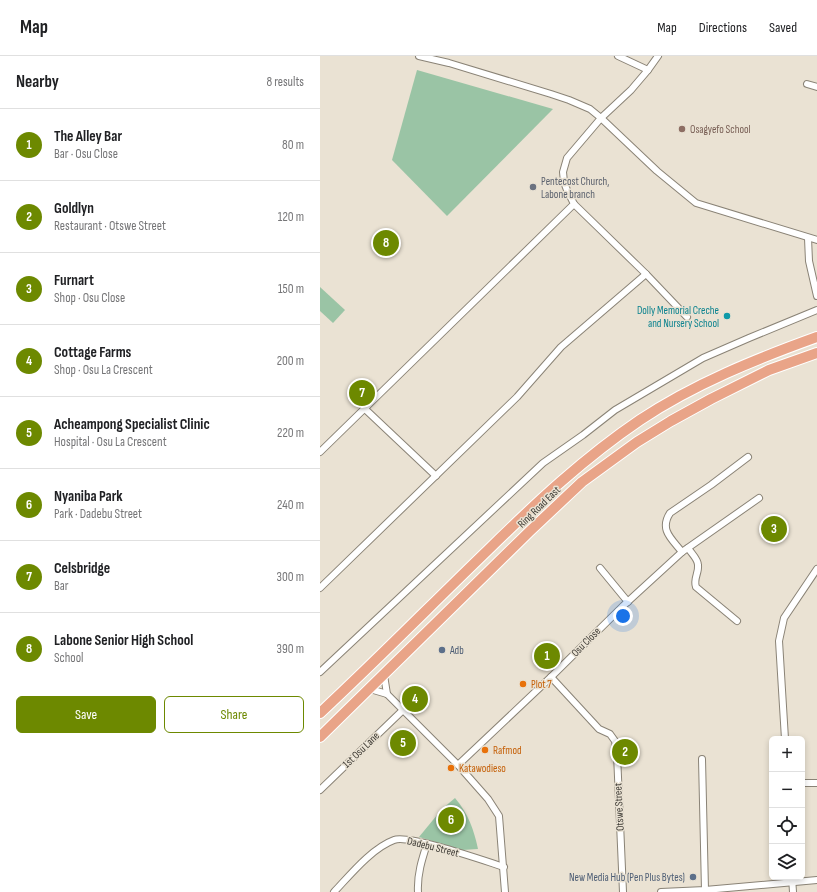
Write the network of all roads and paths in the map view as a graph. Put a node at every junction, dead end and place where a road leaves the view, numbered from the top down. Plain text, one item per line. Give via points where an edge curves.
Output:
1 (419, 56) edge
2 (451, 56) edge
3 (618, 56) edge
4 (658, 56) edge
5 (449, 63) junction
6 (648, 70) junction
7 (806, 84) dead end
8 (817, 87) edge
9 (601, 118) junction
10 (574, 204) junction
11 (808, 238) junction
12 (817, 240) edge
13 (646, 274) junction
14 (817, 296) edge
15 (817, 310) edge
16 (687, 317) dead end
17 (817, 337) edge
18 (817, 353) edge
19 (704, 385) junction
20 (712, 399) junction
21 (366, 408) junction
22 (320, 452) edge
23 (748, 457) dead end
24 (436, 476) junction
25 (759, 498) dead end
26 (688, 548) junction
27 (682, 552) junction
28 (600, 568) dead end
29 (817, 569) edge
30 (320, 588) edge
31 (628, 602) junction
32 (737, 621) dead end
33 (320, 672) edge
34 (384, 675) junction
35 (551, 677) junction
36 (370, 689) junction
37 (387, 694) junction
38 (403, 710) junction
39 (320, 713) edge
40 (785, 736) edge
41 (320, 737) edge
42 (702, 759) dead end
43 (458, 765) junction
44 (805, 783) edge
45 (817, 783) edge
46 (320, 790) edge
47 (427, 844) junction
48 (504, 867) junction
49 (792, 880) edge
50 (805, 880) edge
51 (817, 880) edge
52 (704, 890) junction
53 (334, 892) edge
54 (418, 892) edge
55 (505, 892) edge
56 (623, 892) edge
57 (662, 892) edge
58 (793, 892) edge

1 - 5 street
2 - 5 street
3 - 6 street
4 - 6 street
5 - 9 street via 569,100 590,109
6 - 9 street
7 - 8 street
9 - 10 street via 567,158 563,172 564,182
9 - 11 street via 657,171 696,203
10 - 13 street
10 - 21 street
11 - 12 street
11 - 14 street via 809,261
13 - 16 street
13 - 24 street via 561,347 517,397
15 - 33 street via 704,358 615,410 544,463
17 - 19 main road, Ring Road East via 772,353
18 - 20 main road, Ring Road East via 769,370
19 - 20 main road via 706,393
19 - 39 main road, Ring Road East via 640,420 582,463 540,499
20 - 34 main road, Ring Road East via 660,428 582,482
21 - 22 street
21 - 24 street
23 - 27 street via 670,513 666,519 666,531
24 - 30 street
25 - 26 street, Osu Close
26 - 27 street, Osu Close
26 - 32 street via 697,560 696,587
27 - 31 street, Osu Close
28 - 31 street
29 - 40 street via 784,618 779,641
31 - 35 street, Osu Close
34 - 36 main road, Ring Road East
34 - 37 street
35 - 43 street, Osu Close
35 - 56 street, Otswe Street via 599,729 610,734 614,740 617,754
36 - 37 street
36 - 41 main road, Ring Road East
37 - 38 street
38 - 43 street
38 - 46 street, 1st Osu Lane
42 - 52 street
43 - 48 street via 488,799 499,816
44 - 45 street
47 - 48 street, Dadebu Street
47 - 53 street, Dadebu Street via 395,839 378,847
47 - 54 street
48 - 55 street
49 - 52 street
49 - 58 street
50 - 51 street
52 - 57 street

